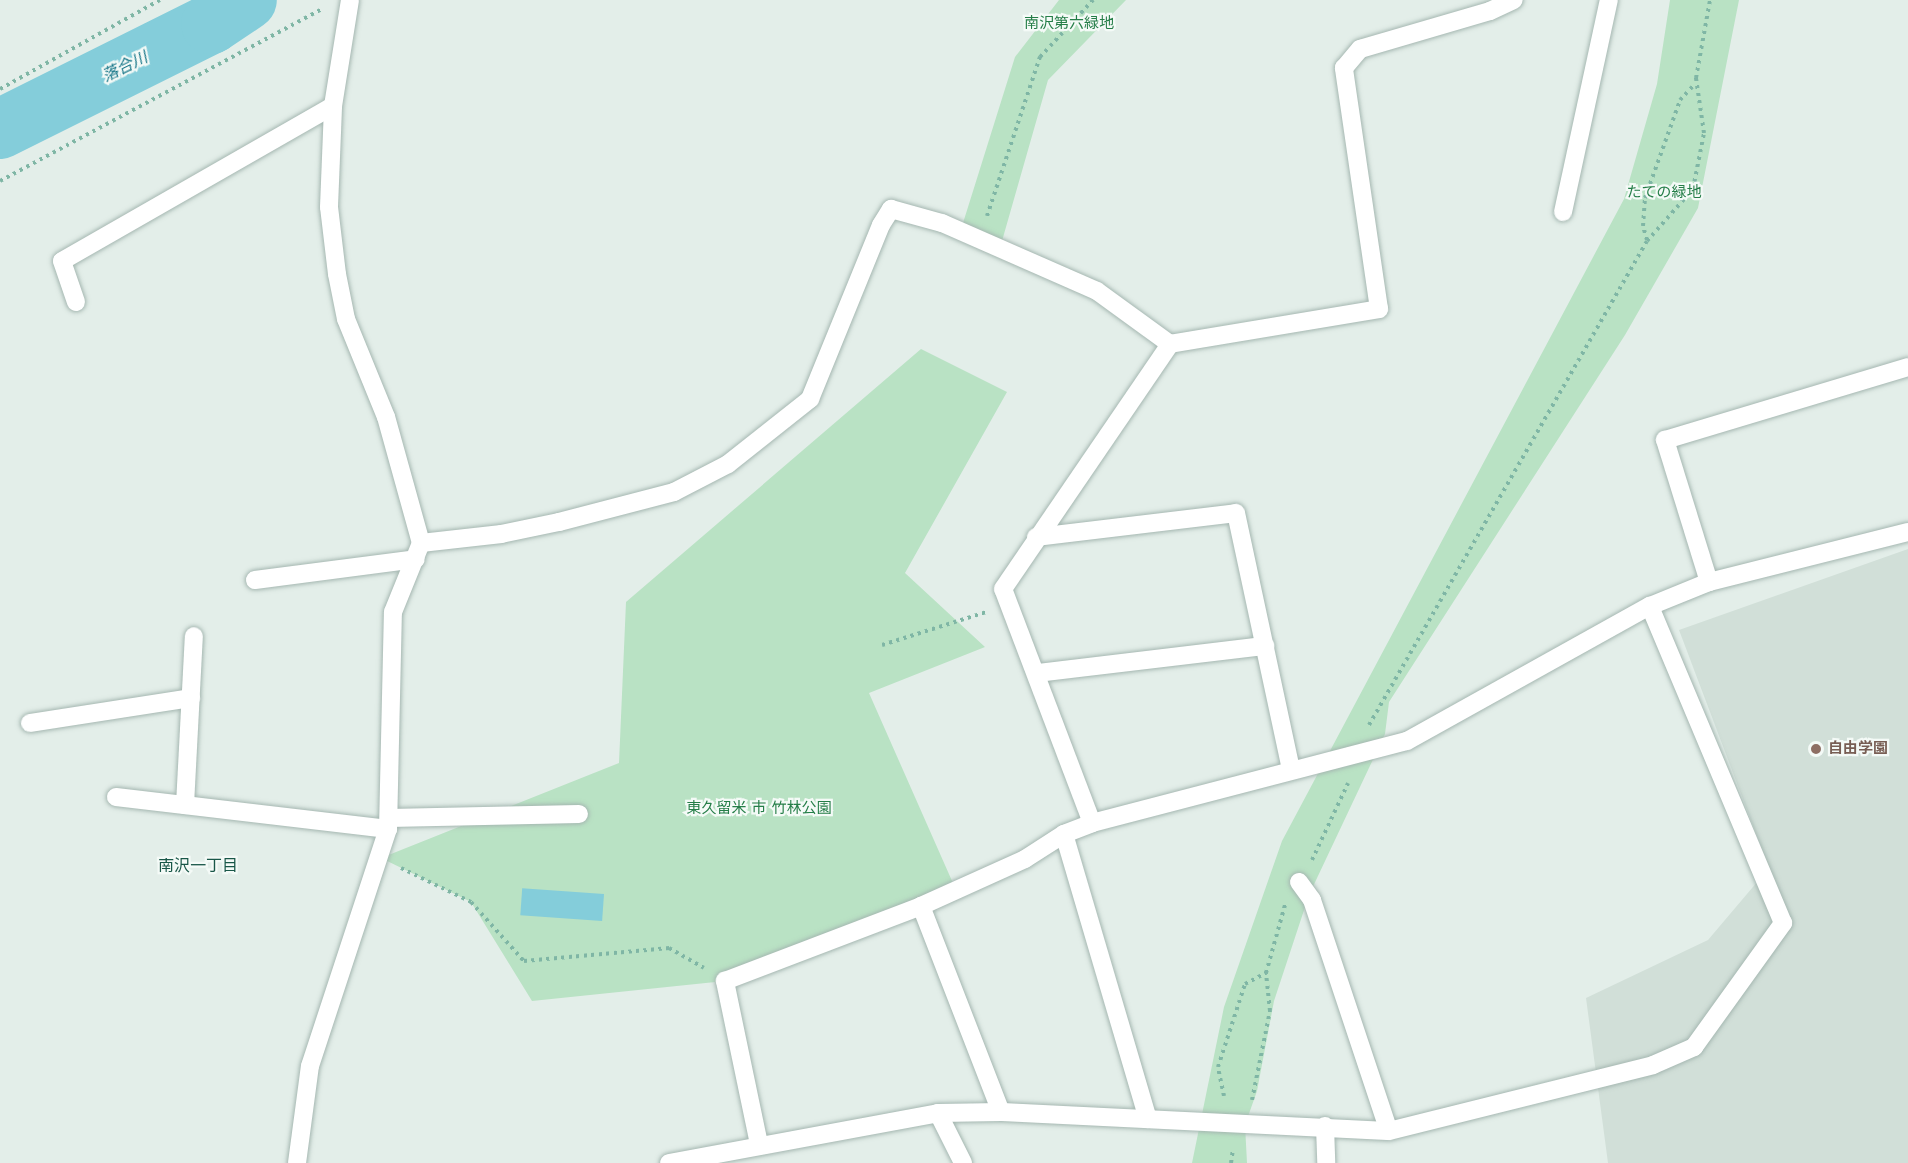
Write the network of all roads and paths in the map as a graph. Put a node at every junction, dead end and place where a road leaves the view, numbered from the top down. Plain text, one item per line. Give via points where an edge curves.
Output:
1 (160, 0) edge
2 (350, 0) edge
3 (1093, 0) edge
4 (1514, 0) edge
5 (1609, 0) edge
6 (1710, 0) edge
7 (331, 4) dead end
8 (1485, 6) edge
9 (1696, 83) junction
10 (0, 89) edge
11 (333, 106) junction
12 (0, 181) edge
13 (1563, 212) dead end
14 (980, 239) junction
15 (1647, 241) junction
16 (76, 302) dead end
17 (1170, 344) junction
18 (1908, 367) edge
19 (1908, 532) edge
20 (1036, 537) junction
21 (418, 551) junction
22 (255, 580) dead end
23 (1709, 582) junction
24 (1010, 604) junction
25 (1650, 606) junction
26 (194, 636) dead end
27 (882, 645) dead end
28 (1265, 646) junction
29 (1037, 673) junction
30 (191, 698) junction
31 (30, 723) dead end
32 (1367, 729) dead end
33 (1292, 770) junction
34 (1350, 780) dead end
35 (116, 797) dead end
36 (185, 805) junction
37 (579, 814) dead end
38 (1092, 823) junction
39 (389, 824) junction
40 (1064, 834) junction
41 (381, 858) junction
42 (1299, 882) junction
43 (921, 906) junction
44 (1266, 973) junction
45 (725, 981) junction
46 (1229, 1103) dead end
47 (1250, 1108) dead end
48 (1001, 1112) junction
49 (938, 1113) junction
50 (1148, 1119) junction
51 (1325, 1126) junction
52 (1389, 1131) junction
53 (759, 1144) junction
54 (297, 1163) edge
55 (669, 1163) edge
56 (963, 1163) edge
57 (1326, 1163) edge

1 - 10 path
2 - 11 street
3 - 14 path via 1040,57
4 - 8 street
5 - 13 street
6 - 9 path
7 - 12 path
8 - 17 street via 1360,49 1344,68 1379,309
9 - 15 path via 1680,100 1646,198 1643,226
9 - 15 path via 1704,133 1694,189
11 - 16 street via 62,261
11 - 21 street via 329,207 346,319 386,417
14 - 17 street via 1097,291
14 - 21 street via 942,223 891,209 880,225 810,399 728,464 674,492
15 - 32 path
17 - 20 street
18 - 23 street via 1665,440
19 - 23 street
20 - 24 street via 1003,589
20 - 28 street via 1236,513
21 - 22 street
21 - 39 street via 393,612
23 - 25 street
24 - 27 path
24 - 29 street
25 - 33 street via 1407,741
25 - 52 street via 1783,923 1694,1047 1653,1065
26 - 30 street
28 - 29 street
28 - 33 street
29 - 38 street
30 - 31 street
30 - 36 street
33 - 38 street
34 - 42 path
35 - 36 street
36 - 39 street
37 - 39 street
38 - 40 street
39 - 41 street
40 - 43 street via 1025,859
40 - 50 street
41 - 45 path via 471,902 524,961 669,948
41 - 54 street via 310,1066
42 - 44 path via 1286,901
42 - 52 street via 1312,900
43 - 45 street
43 - 48 street
44 - 46 path via 1245,984 1218,1067 1222,1094
44 - 47 path via 1269,1011
45 - 53 street
48 - 49 street
48 - 50 street
49 - 53 street
49 - 56 street
50 - 51 street
51 - 52 street
51 - 57 street
53 - 55 street

